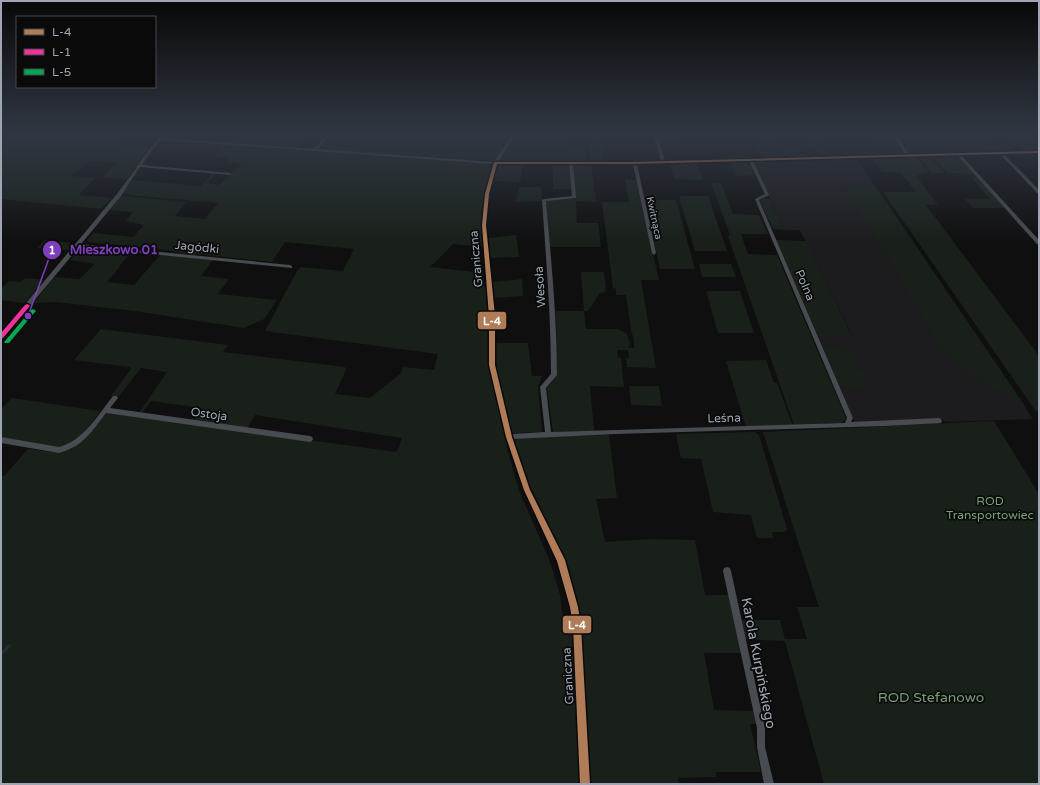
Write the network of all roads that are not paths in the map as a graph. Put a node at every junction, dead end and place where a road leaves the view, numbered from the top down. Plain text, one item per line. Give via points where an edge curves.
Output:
1 (136, 170) edge
2 (180, 170) edge
3 (493, 170) edge
4 (572, 170) edge
5 (636, 170) edge
6 (755, 170) edge
7 (972, 170) edge
8 (1017, 170) edge
9 (230, 174) dead end
10 (1039, 192) edge
11 (1039, 244) edge
12 (78, 245) junction
13 (654, 252) dead end
14 (290, 267) dead end
15 (1, 337) edge
16 (115, 398) dead end
17 (105, 410) junction
18 (939, 421) dead end
19 (847, 425) junction
20 (548, 434) junction
21 (509, 437) junction
22 (310, 439) dead end
23 (1, 440) edge
24 (727, 571) dead end
25 (585, 784) edge
26 (769, 784) edge

1 - 12 street via 119,195
2 - 9 street
3 - 21 street, Graniczna via 486,198 484,232 492,316 492,365
4 - 20 street, Wesoła via 574,197 544,200 554,358 554,375 543,387
5 - 13 street, Kwitnąca
6 - 19 street, Polna via 767,195 757,199 850,418
7 - 11 street
8 - 10 street
12 - 14 street, Jagódki
12 - 15 street
16 - 17 street
17 - 22 street, Ostoja
17 - 23 street via 80,439 73,445 59,450
18 - 19 street, Leśna
19 - 20 street, Leśna
20 - 21 street, Leśna
21 - 25 street, Graniczna via 527,490 561,560 574,607
24 - 26 street, Karola Kurpińskiego via 761,728 761,747

